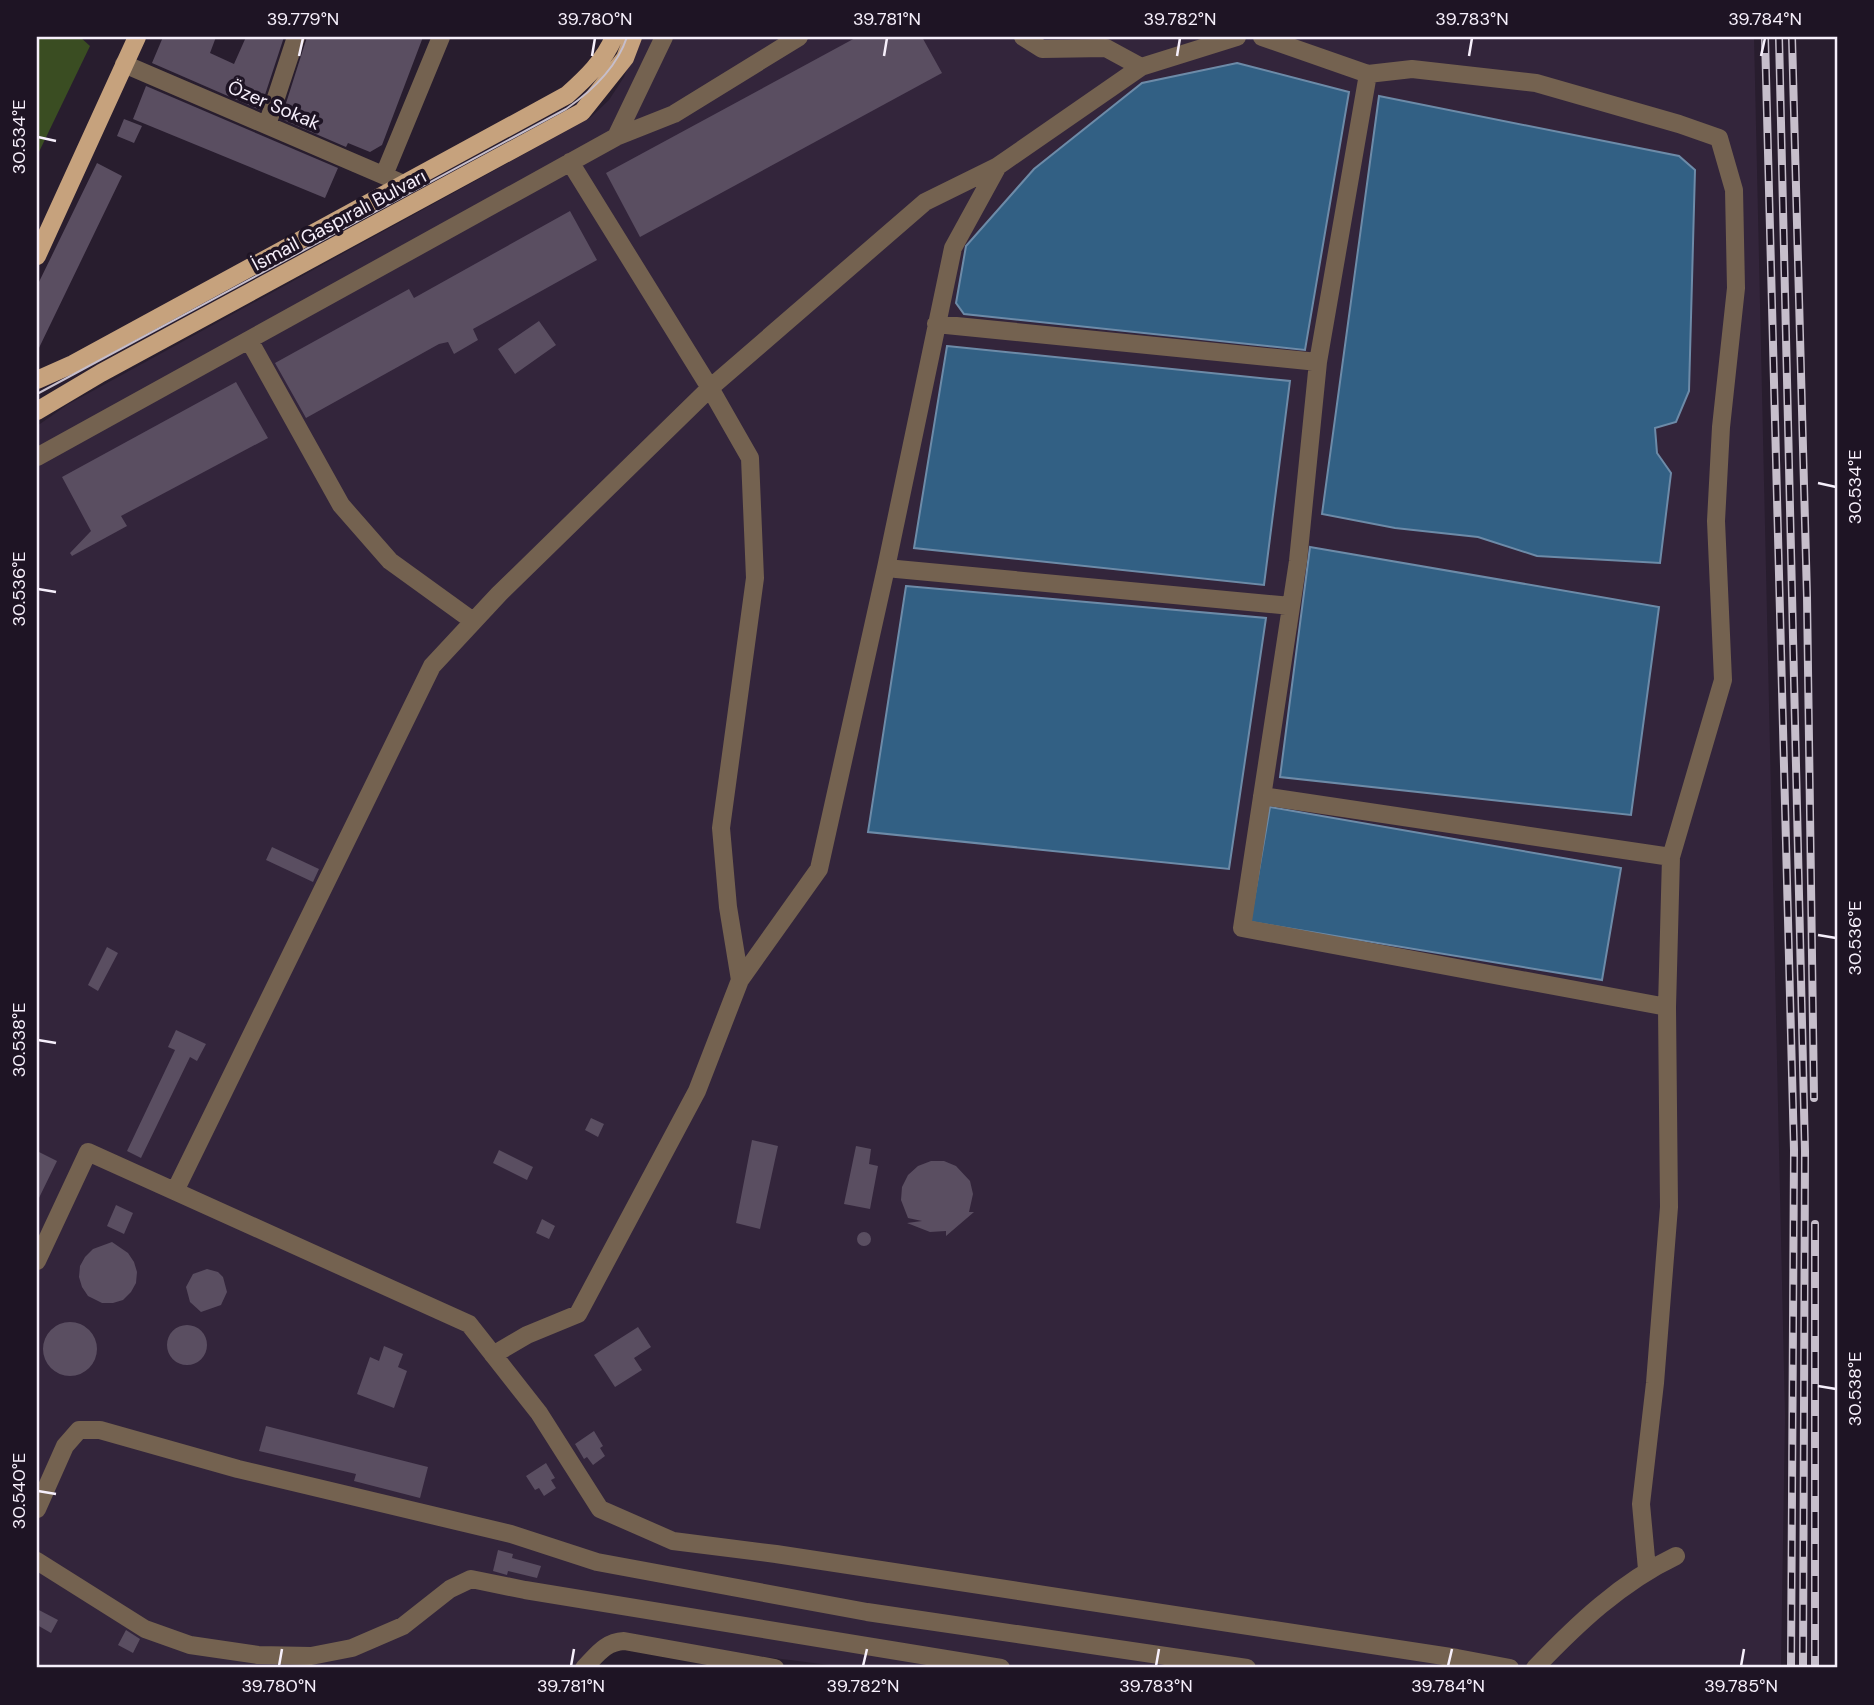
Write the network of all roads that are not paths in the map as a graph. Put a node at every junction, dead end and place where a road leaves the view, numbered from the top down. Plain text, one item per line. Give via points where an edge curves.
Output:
1 (126, 37) edge
2 (137, 37) edge
3 (296, 37) edge
4 (440, 37) edge
5 (614, 37) edge
6 (633, 37) edge
7 (664, 37) edge
8 (799, 37) edge
9 (1023, 37) edge
10 (1237, 37) edge
11 (1262, 37) edge
12 (124, 64) junction
13 (1141, 67) junction
14 (1368, 74) junction
15 (267, 125) junction
16 (616, 137) junction
17 (570, 162) junction
18 (998, 166) junction
19 (383, 175) junction
20 (407, 185) junction
21 (37, 237) edge
22 (37, 256) edge
23 (936, 324) junction
24 (249, 340) junction
25 (1318, 362) junction
26 (37, 380) edge
27 (710, 388) junction
28 (37, 411) edge
29 (37, 457) edge
30 (886, 568) junction
31 (1291, 606) junction
32 (473, 621) junction
33 (1262, 796) junction
34 (1671, 856) junction
35 (740, 981) junction
36 (1667, 1007) junction
37 (174, 1191) junction
38 (37, 1261) edge
39 (493, 1355) junction
40 (37, 1509) edge
41 (1676, 1556) dead end
42 (37, 1561) edge
43 (1647, 1569) junction
44 (744, 1665) edge
45 (584, 1668) edge
46 (775, 1668) edge
47 (1001, 1668) edge
48 (1247, 1668) edge
49 (1510, 1668) edge
50 (1535, 1668) edge

1 - 12 main road
2 - 12 main road
3 - 15 street
4 - 19 street
5 - 20 main road via 591,73 567,95
6 - 28 main road, İsmail Gaspıralı Bulvarı via 625,58 582,112
7 - 16 street
8 - 16 street via 674,114
9 - 13 street via 1042,49 1106,48
10 - 13 street
11 - 14 street
12 - 15 street, Özer Sokak
12 - 21 main road
12 - 22 main road
13 - 18 street
14 - 25 street
14 - 34 street via 1412,69 1536,83 1719,138 1734,190 1736,288 1716,521 1723,680
15 - 19 street, Özer Sokak
16 - 17 street
17 - 24 street
17 - 27 street
18 - 23 street via 953,248
18 - 27 street via 925,202
19 - 20 street, Özer Sokak
20 - 26 main road
23 - 25 street
23 - 30 street
24 - 29 street
24 - 32 street via 341,505 390,561
25 - 31 street
27 - 32 street
27 - 35 street via 750,458 755,578 721,828
30 - 31 street
30 - 35 street via 818,869
31 - 33 street
32 - 37 street via 432,666
33 - 34 street
33 - 36 street via 1242,928
34 - 36 street
35 - 39 street via 697,1091 578,1314
36 - 43 street via 1669,1207 1641,1504
37 - 38 street via 88,1152
37 - 39 street via 469,1324
39 - 49 street via 539,1413 600,1509 673,1541
40 - 48 street via 65,1446 79,1430 100,1430 239,1469 511,1534 597,1562 867,1612
41 - 43 street
42 - 47 street via 145,1629 190,1645 258,1655 311,1656 352,1648 403,1626 450,1588 471,1578
43 - 50 street via 1576,1625
44 - 45 street via 624,1641 604,1646
44 - 46 street

